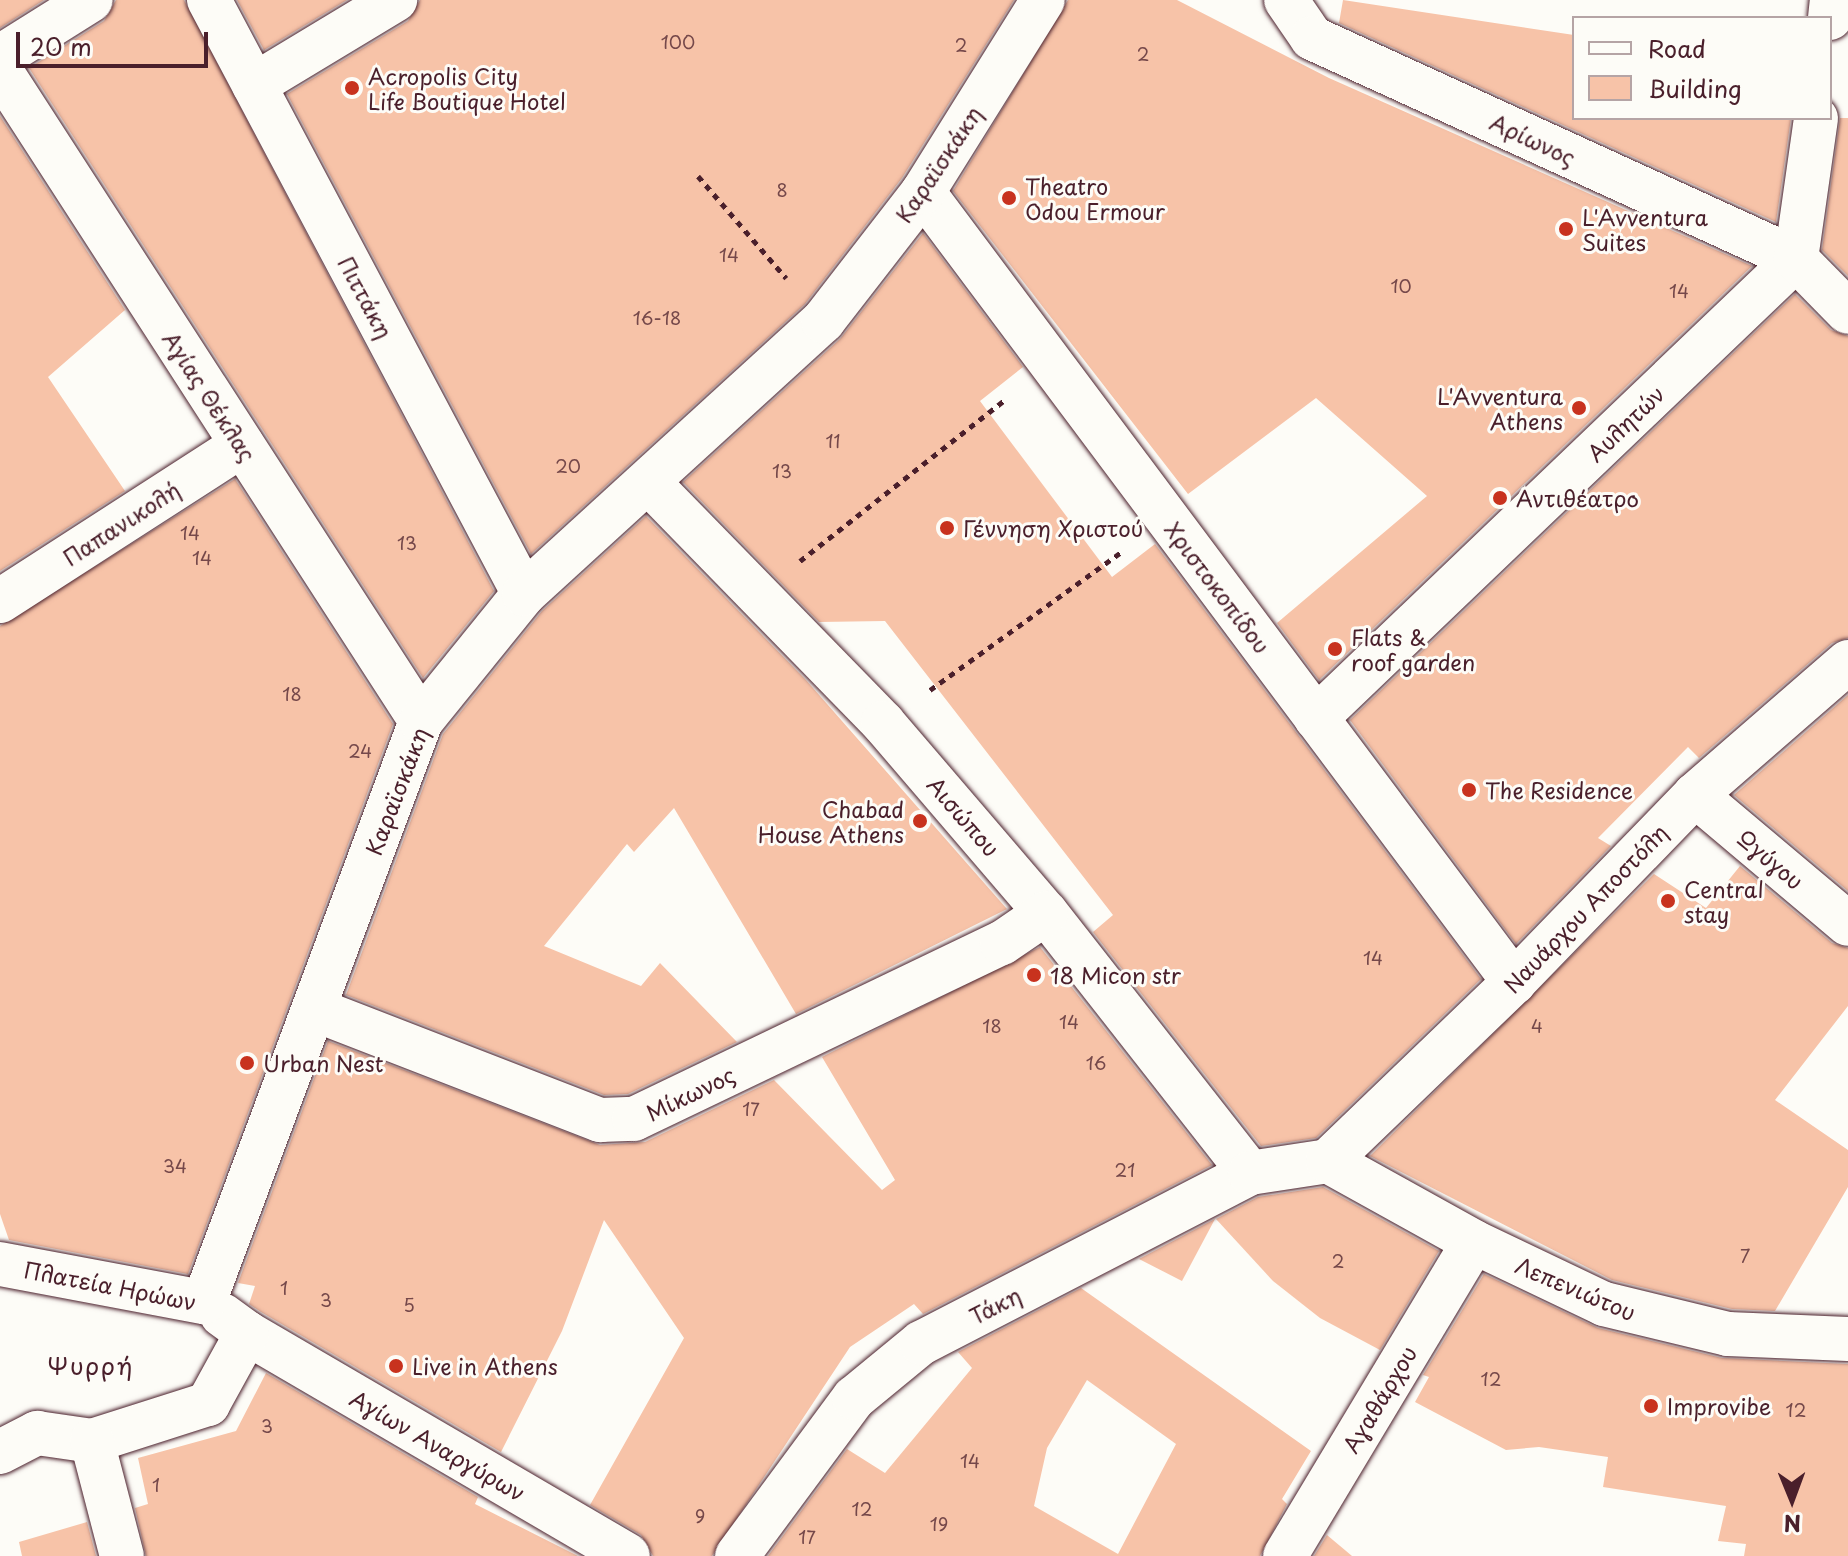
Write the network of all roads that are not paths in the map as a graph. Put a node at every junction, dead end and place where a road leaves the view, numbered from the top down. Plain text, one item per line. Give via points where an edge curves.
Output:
1 (91, 0) edge
2 (209, 0) edge
3 (395, 0) edge
4 (1043, 0) edge
5 (1286, 0) edge
6 (0, 57) edge
7 (0, 70) edge
8 (254, 85) junction
9 (1816, 120) edge
10 (923, 192) junction
11 (1796, 259) junction
12 (1848, 312) edge
13 (242, 445) junction
14 (650, 484) junction
15 (524, 594) junction
16 (0, 601) edge
17 (1848, 662) edge
18 (1316, 718) junction
19 (421, 721) junction
20 (1695, 795) junction
21 (1046, 913) junction
22 (1848, 924) edge
23 (1514, 982) junction
24 (316, 1010) junction
25 (1328, 1161) junction
26 (1250, 1173) junction
27 (1474, 1242) junction
28 (0, 1264) edge
29 (204, 1302) junction
30 (247, 1333) junction
31 (1848, 1339) edge
32 (92, 1441) junction
33 (0, 1452) edge
34 (122, 1556) edge
35 (628, 1556) edge
36 (737, 1556) edge
37 (1285, 1556) edge

1 - 6 street
2 - 8 street, Πιττάκη
3 - 8 street
4 - 10 street, Καραϊσκάκη
5 - 11 street, Αρίωνος via 1312,38
7 - 13 street, Αγίας Θέκλας
8 - 15 street, Πιττάκη
9 - 11 street
10 - 14 street, Καραϊσκάκη via 823,321
10 - 18 street, Χριστοκοπίδου
11 - 12 street
11 - 18 street, Αυλητών
13 - 16 street, Παπανικολή
13 - 19 street, Αγίας Θέκλας
14 - 15 street, Καραϊσκάκη
14 - 21 street, Αισώπου via 883,723
15 - 19 street, Καραϊσκάκη
17 - 20 street, Ναυάρχου Αποστόλη
18 - 23 street, Χριστοκοπίδου
19 - 24 street, Καραϊσκάκη
20 - 22 street, Ωγύγου
20 - 23 street, Ναυάρχου Αποστόλη
21 - 24 street, Μίκωνος via 1002,943 634,1119 600,1120
21 - 26 street, Αισώπου
23 - 25 street, Ναυάρχου Αποστόλη
24 - 29 street, Καραϊσκάκη
25 - 26 street, Τάκη
25 - 27 street, Λεπενιώτου
26 - 36 street, Τάκη via 921,1343 854,1398
27 - 31 street, Λεπενιώτου via 1604,1304 1664,1322 1728,1334
27 - 37 street, Αγαθάρχου
28 - 29 street, Πλατεία Ηρώων
29 - 30 street, Πλατεία Ηρώων
30 - 32 street via 208,1404
30 - 35 street, Αγίων Αναργύρων
32 - 33 street via 37,1433
32 - 34 street

